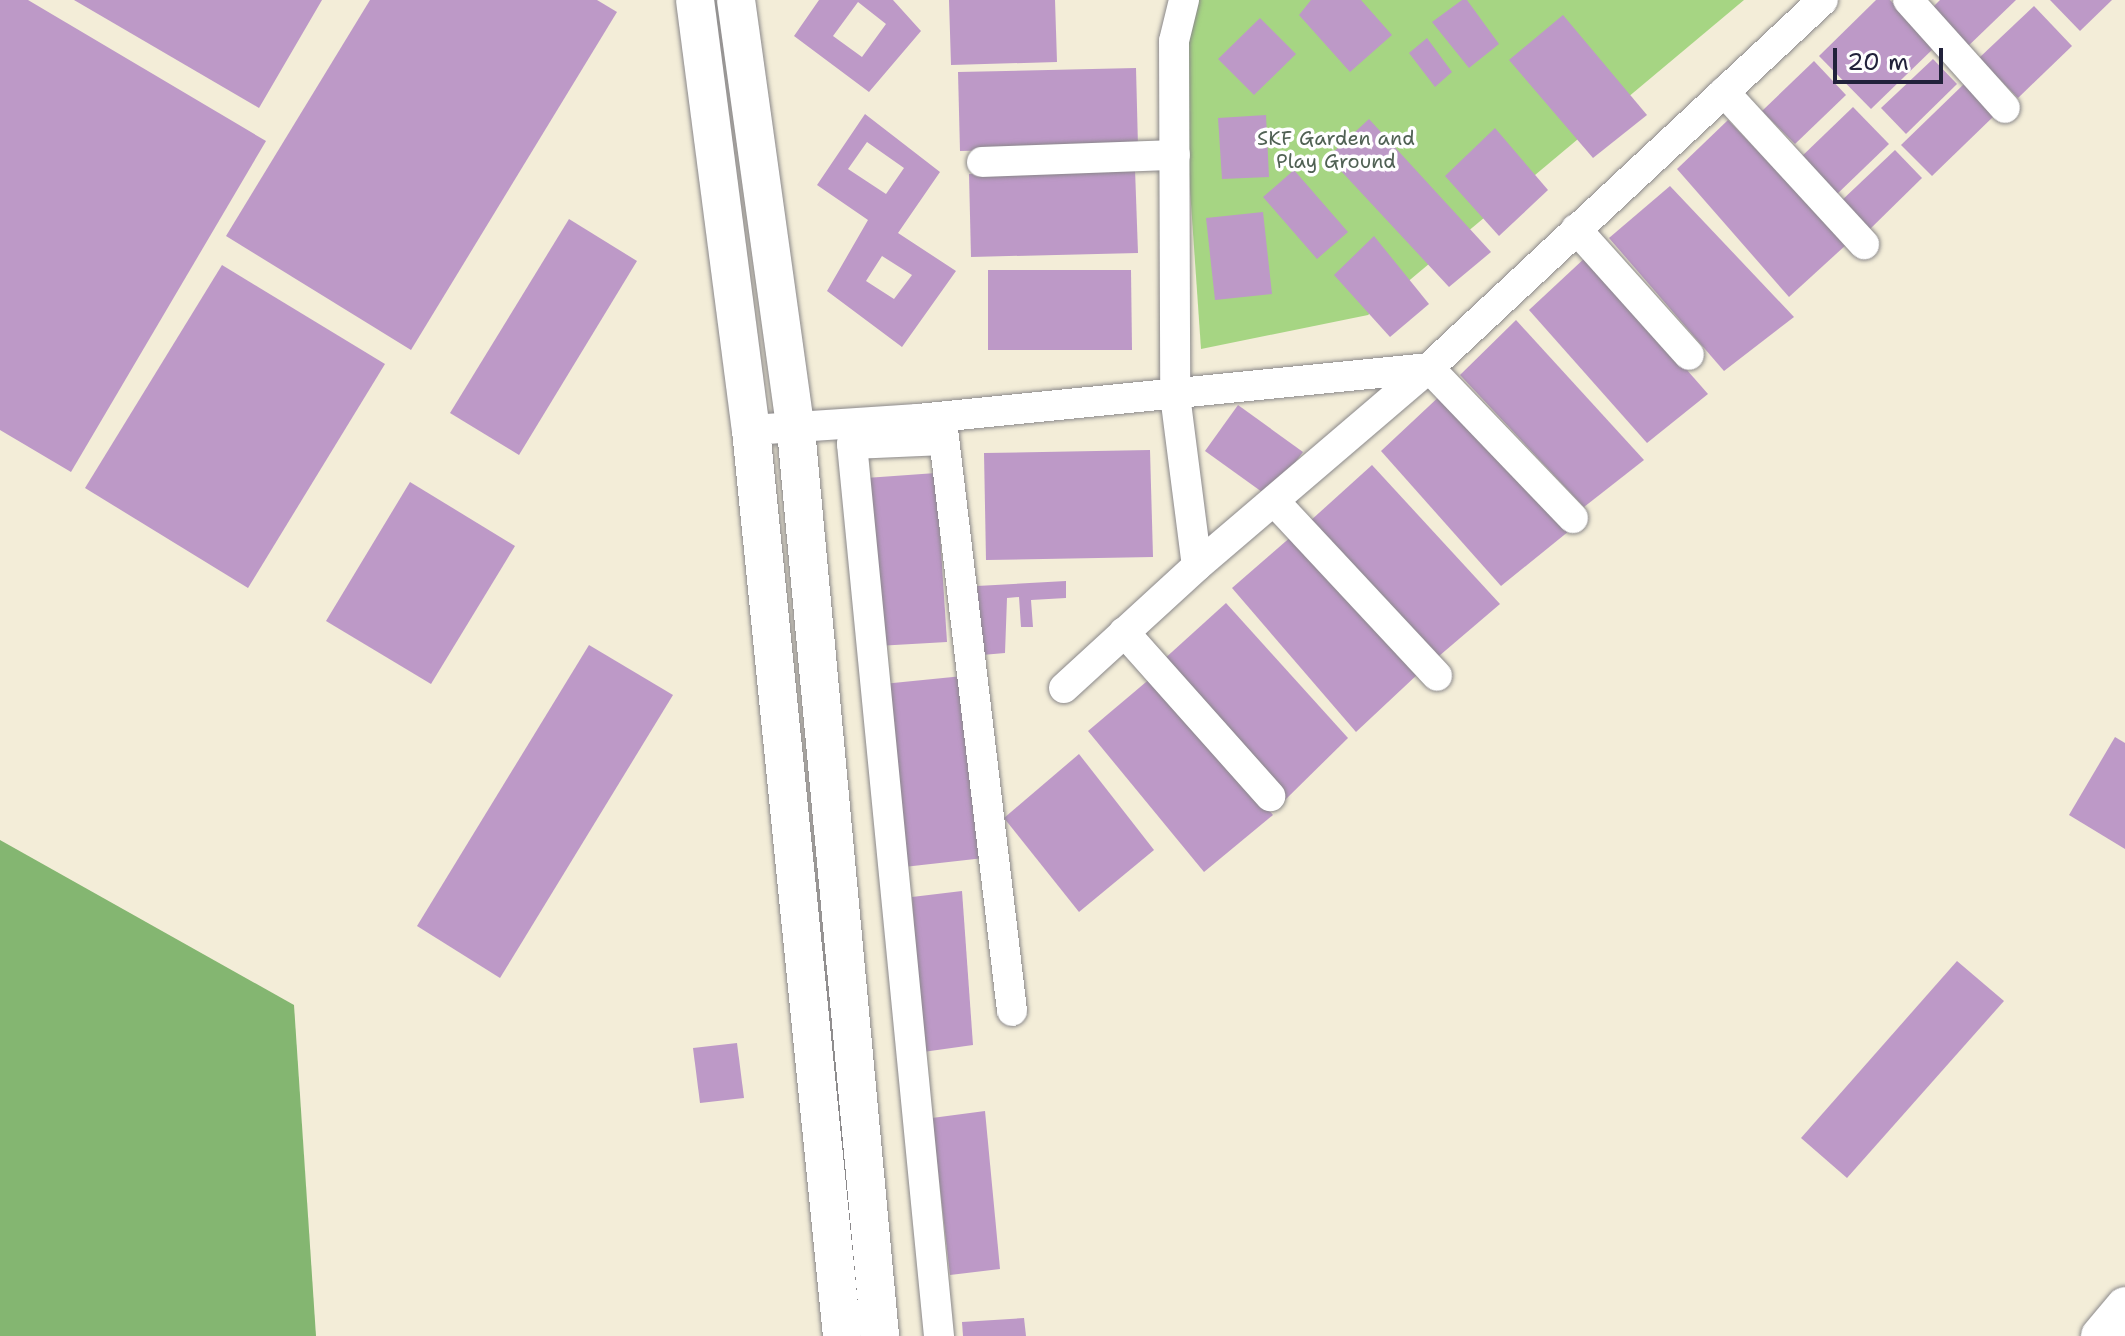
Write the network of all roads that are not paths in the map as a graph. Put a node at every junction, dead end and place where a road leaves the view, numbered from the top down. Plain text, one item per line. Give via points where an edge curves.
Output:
1 (695, 0) edge
2 (736, 0) edge
3 (1184, 0) edge
4 (1823, 0) edge
5 (1908, 0) edge
6 (1724, 92) junction
7 (2005, 108) dead end
8 (1175, 155) junction
9 (982, 162) dead end
10 (1576, 229) junction
11 (1864, 244) dead end
12 (1689, 355) dead end
13 (1429, 368) junction
14 (1175, 395) junction
15 (931, 429) junction
16 (751, 430) junction
17 (796, 430) junction
18 (1274, 501) junction
19 (1573, 518) dead end
20 (1197, 566) junction
21 (1124, 632) junction
22 (1437, 676) dead end
23 (1064, 688) dead end
24 (1270, 796) dead end
25 (1012, 1011) dead end
26 (2125, 1306) edge
27 (842, 1336) edge
28 (880, 1336) edge
29 (939, 1336) edge
30 (2100, 1336) edge

1 - 16 street
2 - 17 street
3 - 8 street via 1174,41
4 - 6 street
5 - 7 street
6 - 10 street
6 - 11 street
8 - 9 street
8 - 14 street
10 - 12 street
10 - 13 street
13 - 14 street
13 - 18 street
13 - 19 street
14 - 15 street
14 - 20 street
15 - 17 street
15 - 25 street
15 - 29 street via 852,444
16 - 17 street
16 - 27 street
17 - 28 street
18 - 20 street
18 - 22 street
20 - 21 street
21 - 23 street
21 - 24 street
26 - 30 street

